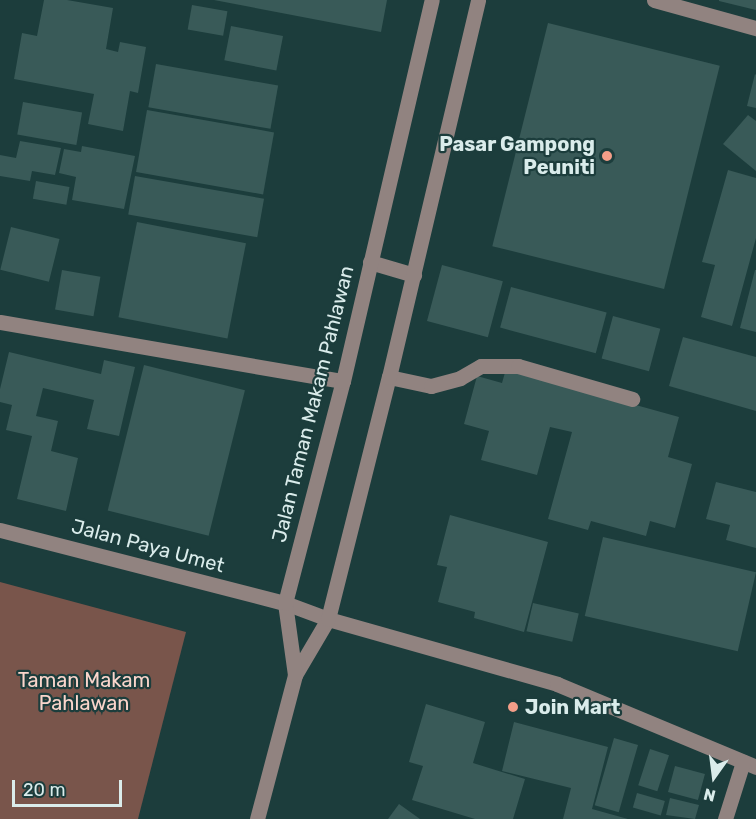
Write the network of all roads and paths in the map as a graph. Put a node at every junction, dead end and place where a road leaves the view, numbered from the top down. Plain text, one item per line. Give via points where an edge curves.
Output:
1 (432, 0) edge
2 (478, 0) edge
3 (654, 0) edge
4 (756, 28) edge
5 (370, 262) junction
6 (414, 275) junction
7 (0, 322) edge
8 (389, 377) junction
9 (343, 381) junction
10 (632, 399) dead end
11 (0, 530) edge
12 (285, 603) junction
13 (328, 619) junction
14 (295, 675) junction
15 (749, 765) edge
16 (257, 819) edge
17 (725, 819) edge

1 - 5 street, Jalan Taman Makam Pahlawan
2 - 6 street
3 - 4 street
5 - 6 street
5 - 9 street, Jalan Taman Makam Pahlawan
6 - 8 street
7 - 9 street
8 - 10 street via 431,386 460,378 481,366 518,366
8 - 13 street
9 - 12 street, Jalan Taman Makam Pahlawan
11 - 12 street, Jalan Paya Umet
12 - 13 street, Jalan Paya Umet
12 - 14 street, Jalan Taman Makam Pahlawan
13 - 14 street
13 - 15 street, Jalan Paya Umet via 557,684
14 - 16 street, Jalan Taman Makam Pahlawan
15 - 17 street

